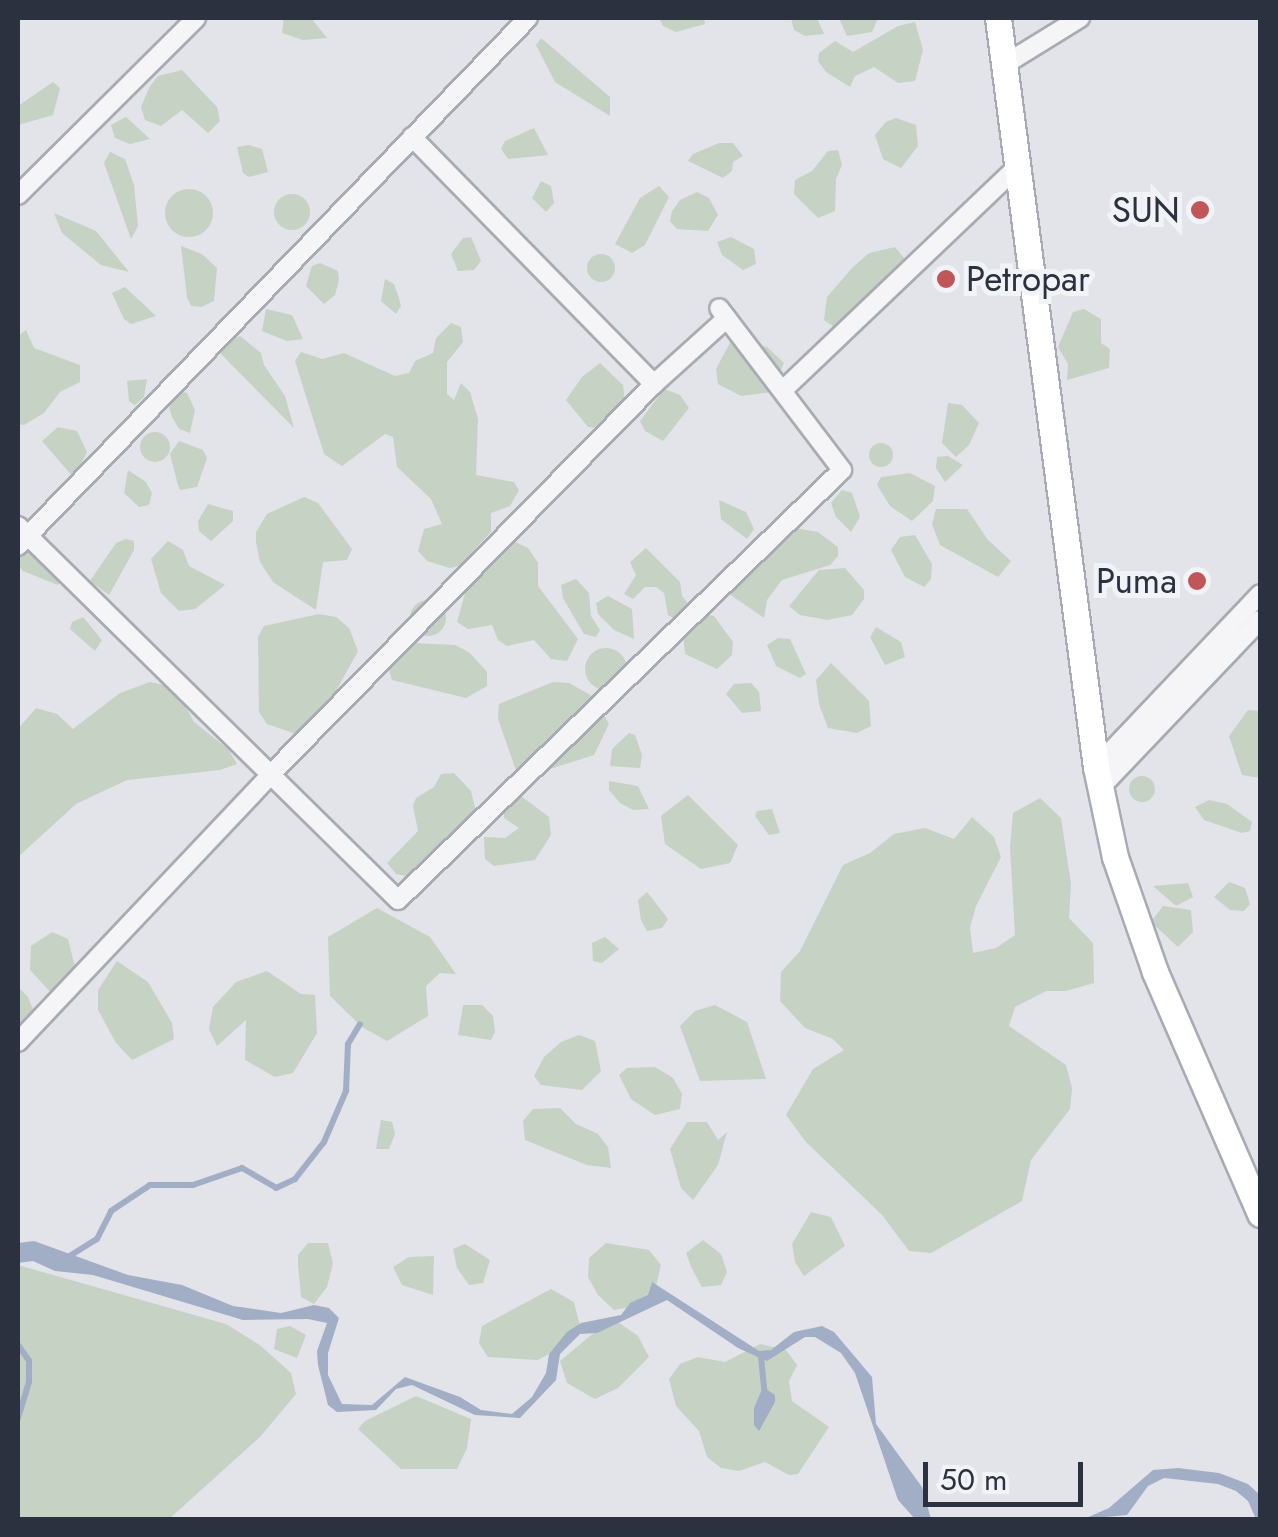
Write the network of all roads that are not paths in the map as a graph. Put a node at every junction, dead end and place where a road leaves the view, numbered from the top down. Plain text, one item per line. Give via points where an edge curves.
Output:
1 (196, 18) edge
2 (528, 18) edge
3 (998, 18) edge
4 (1080, 18) edge
5 (1007, 63) junction
6 (412, 137) junction
7 (1020, 164) junction
8 (18, 195) edge
9 (654, 384) junction
10 (782, 390) junction
11 (21, 536) edge
12 (1260, 594) edge
13 (1260, 620) edge
14 (272, 773) junction
15 (1098, 778) junction
16 (18, 1042) edge
17 (1260, 1214) edge

1 - 8 street
2 - 6 street
3 - 5 main road
4 - 5 street
5 - 7 main road
6 - 9 street
6 - 11 street
7 - 10 street
7 - 15 main road
9 - 10 street via 723,313
9 - 14 street
10 - 14 street via 842,470 398,900
11 - 14 street
12 - 15 street
13 - 15 street
14 - 16 street
15 - 17 main road via 1115,857 1148,953

